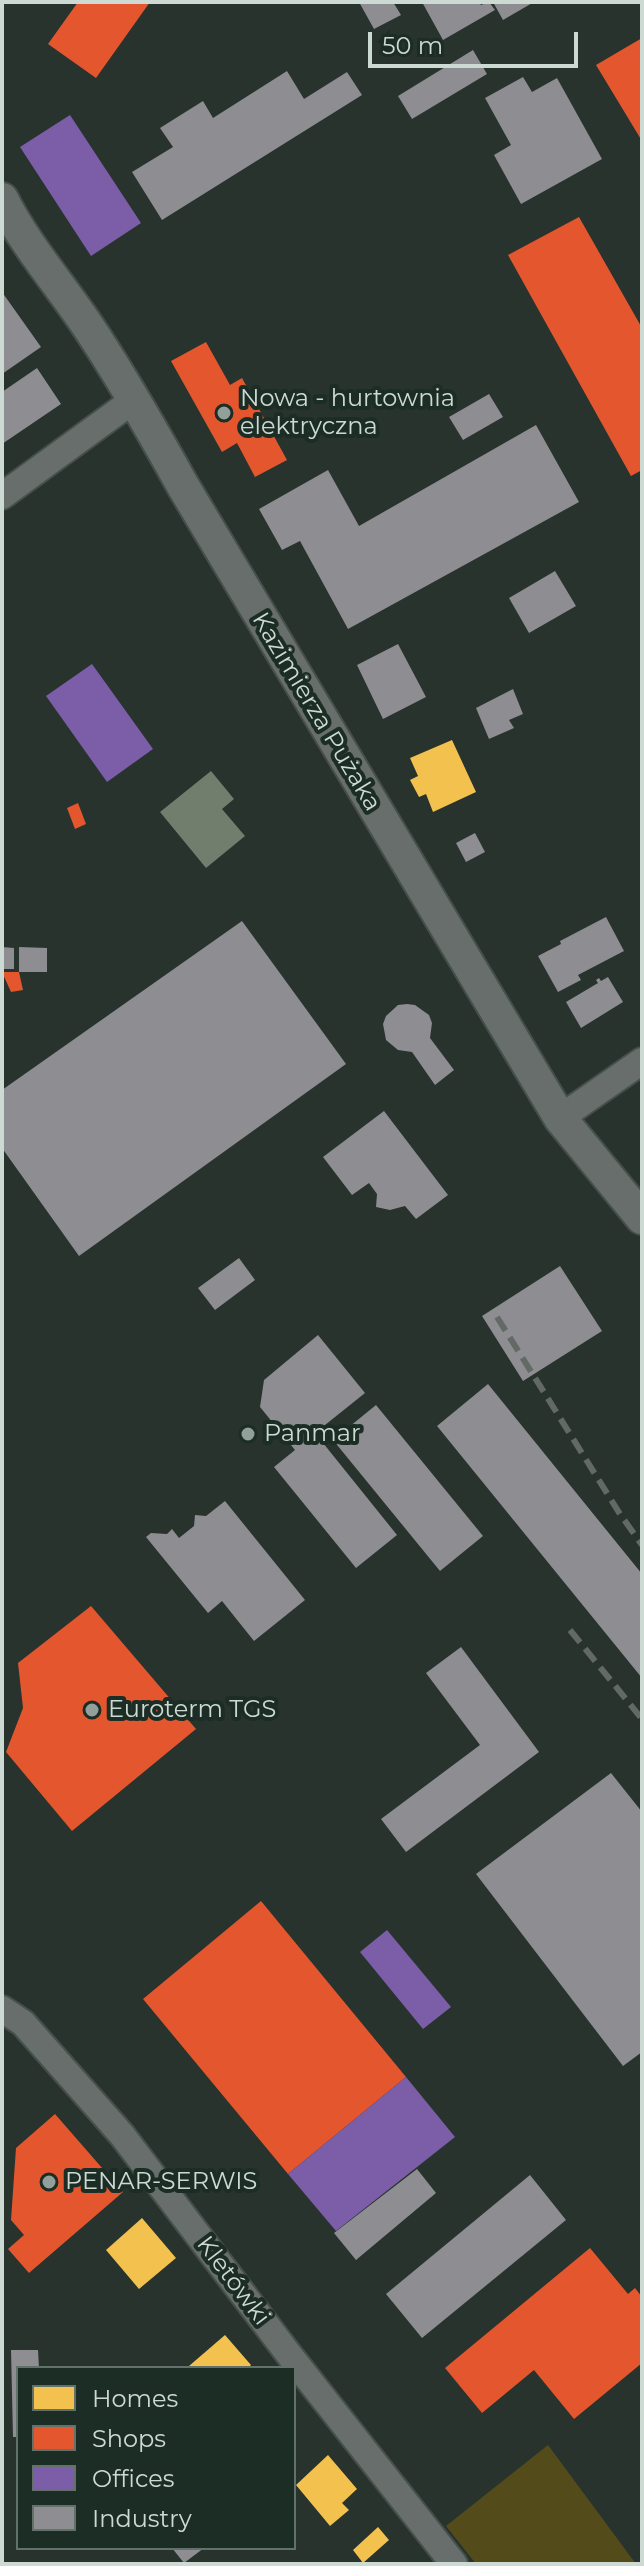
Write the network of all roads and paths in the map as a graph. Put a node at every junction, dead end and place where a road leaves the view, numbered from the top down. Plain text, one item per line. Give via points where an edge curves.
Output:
1 (2, 199) edge
2 (135, 399) junction
3 (2, 496) edge
4 (642, 1061) edge
5 (560, 1118) junction
6 (642, 1218) edge
7 (2, 2009) edge
8 (454, 2564) edge

1 - 2 street, Kazimierza Pużaka
2 - 3 street
2 - 5 street, Kazimierza Pużaka
4 - 5 street
5 - 6 street, Kazimierza Pużaka
7 - 8 street, Kletówki via 23,2023 122,2135

